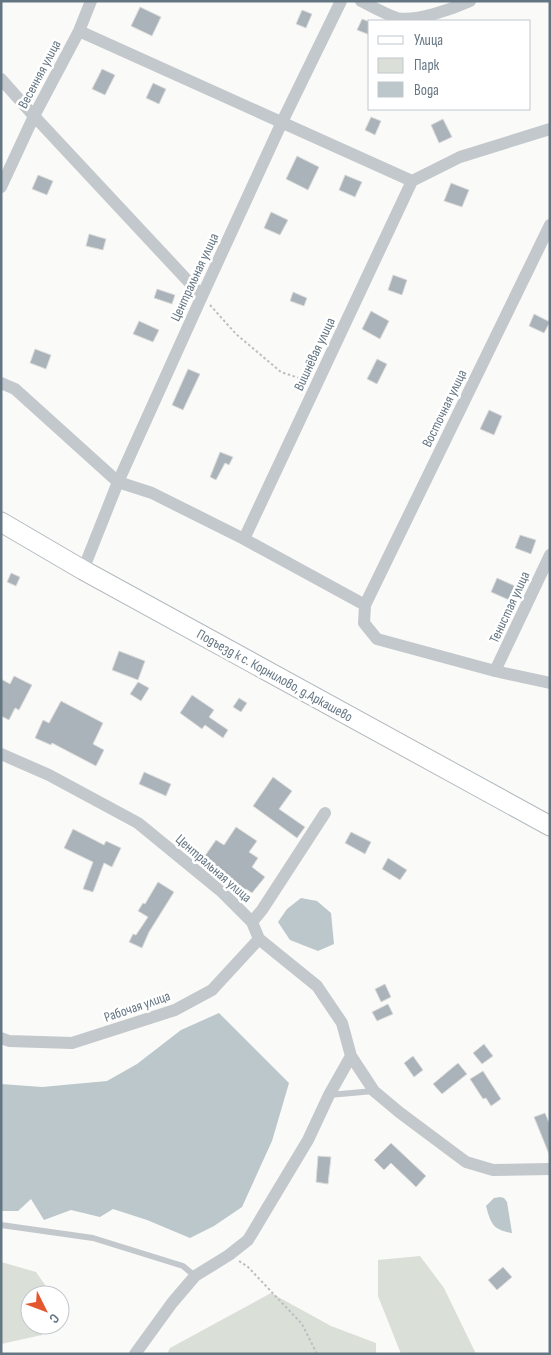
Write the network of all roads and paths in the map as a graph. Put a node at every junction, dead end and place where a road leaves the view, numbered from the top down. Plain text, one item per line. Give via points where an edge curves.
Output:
1 (91, 1) edge
2 (341, 1) edge
3 (361, 1) edge
4 (470, 1) edge
5 (79, 31) junction
6 (1, 79) edge
7 (34, 116) junction
8 (282, 122) junction
9 (550, 129) edge
10 (412, 181) junction
11 (1, 187) edge
12 (550, 225) edge
13 (545, 248) edge
14 (202, 296) junction
15 (1, 383) edge
16 (317, 383) junction
17 (118, 482) junction
18 (1, 522) edge
19 (244, 539) junction
20 (550, 555) edge
21 (83, 570) junction
22 (365, 605) junction
23 (496, 670) junction
24 (550, 682) edge
25 (1, 754) edge
26 (325, 813) dead end
27 (550, 826) edge
28 (252, 922) junction
29 (259, 939) junction
30 (1, 1038) edge
31 (351, 1056) junction
32 (374, 1091) junction
33 (329, 1095) junction
34 (550, 1169) edge
35 (1, 1225) edge
36 (229, 1255) junction
37 (195, 1276) junction
38 (135, 1354) edge
39 (317, 1354) edge

1 - 5 street, Весенняя улица
2 - 8 street, Центральная улица
3 - 4 street via 397,18 414,19
5 - 7 street, Весенняя улица
5 - 8 street
6 - 7 street
7 - 11 street, Весенняя улица
7 - 14 street
8 - 10 street
8 - 14 street, Центральная улица
9 - 10 street via 460,157
10 - 16 street, Вишнёвая улица
12 - 13 street, Восточная улица
13 - 22 street, Восточная улица
14 - 16 path via 236,334 281,372
14 - 17 street, Центральная улица
15 - 17 street via 16,390
16 - 19 street, Вишнёвая улица
17 - 19 street via 152,493
17 - 21 street, Центральная улица
18 - 21 street, Подъезд к с. Корнилово, д.Аркашево
19 - 22 street
20 - 23 street, Тенистая улица
21 - 27 street, Подъезд к с. Корнилово, д.Аркашево
22 - 23 street via 364,623 377,639
23 - 24 street
25 - 28 street, Центральная улица via 138,823 221,891
26 - 28 street
28 - 29 street, Центральная улица
29 - 30 street, Рабочая улица via 212,990 175,1010 72,1043
29 - 31 street, Центральная улица via 317,986 342,1022
31 - 32 street, Центральная улица
31 - 33 street
32 - 33 lane
32 - 34 street, Центральная улица via 466,1162 493,1170
33 - 36 street via 308,1140 248,1240
35 - 37 lane via 93,1238 183,1266
36 - 37 street
36 - 39 path via 248,1267 302,1324
37 - 38 street

